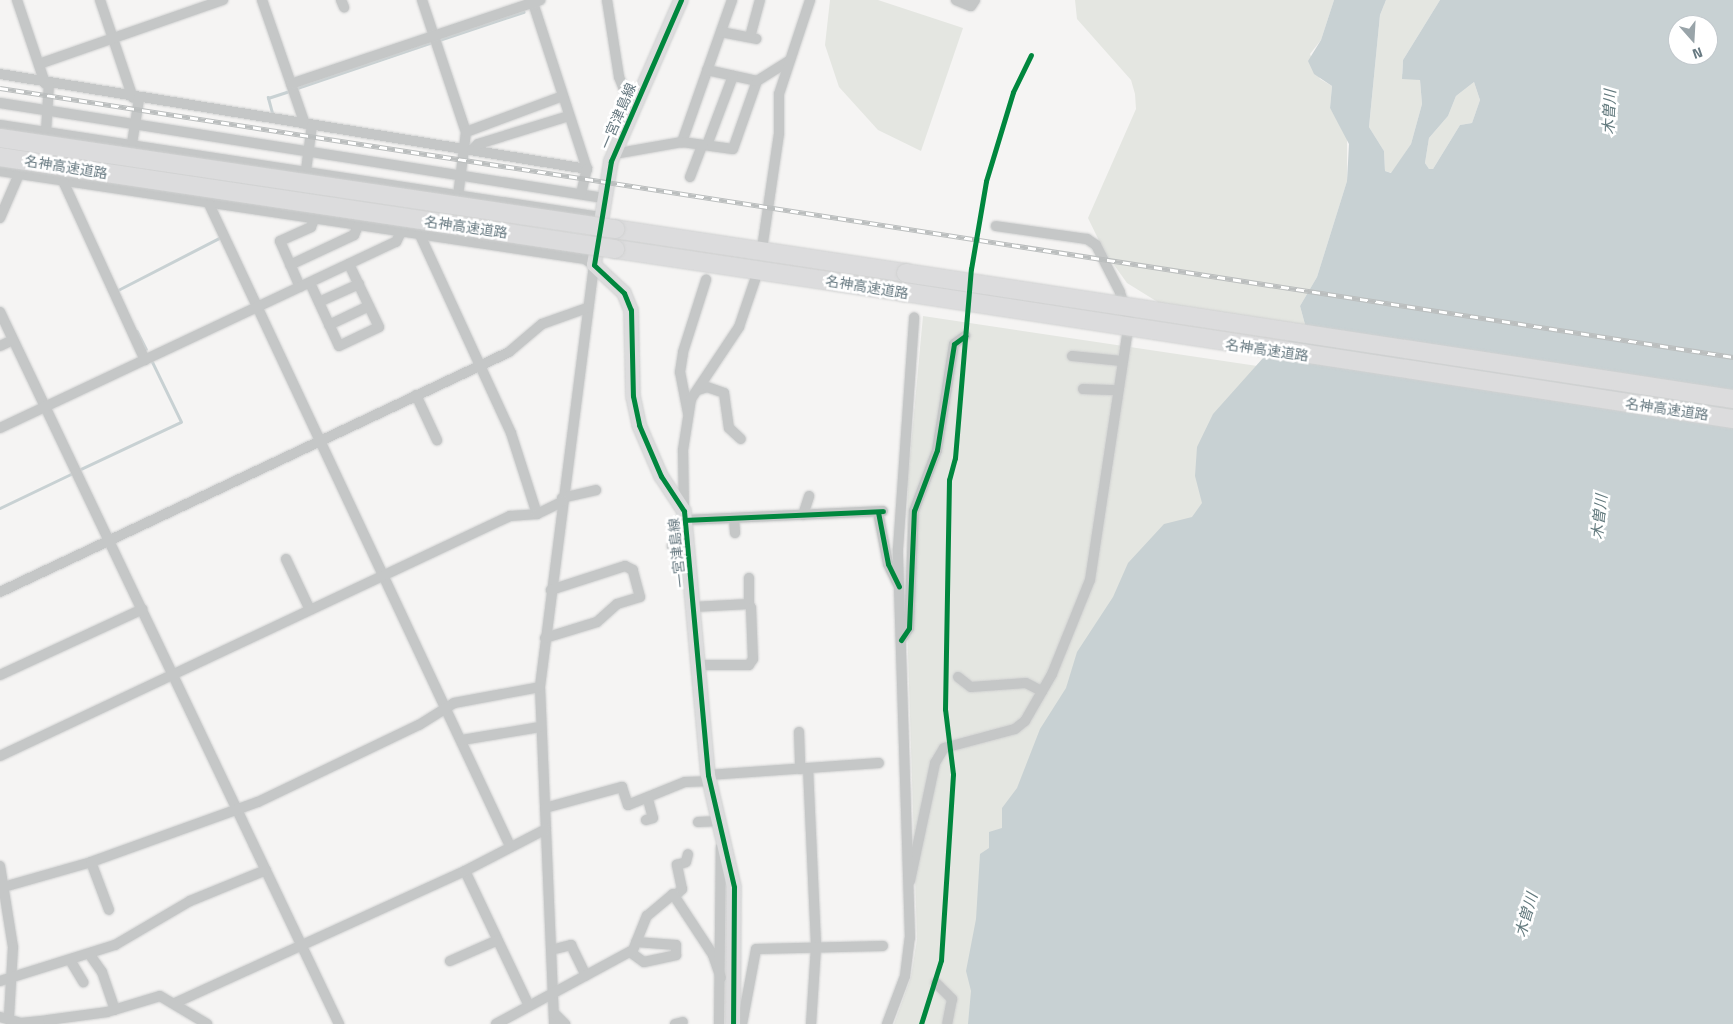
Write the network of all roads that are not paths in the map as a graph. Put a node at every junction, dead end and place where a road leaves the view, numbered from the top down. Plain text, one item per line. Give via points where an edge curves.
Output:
1 (17, 0) edge
2 (100, 0) edge
3 (223, 0) edge
4 (262, 0) edge
5 (422, 0) edge
6 (607, 0) edge
7 (681, 0) edge
8 (732, 0) edge
9 (760, 0) edge
10 (810, 0) edge
11 (956, 0) edge
12 (974, 0) edge
13 (538, 1) edge
14 (721, 32) junction
15 (113, 38) junction
16 (434, 38) junction
17 (789, 61) junction
18 (38, 64) junction
19 (707, 70) junction
20 (0, 74) edge
21 (733, 76) junction
22 (757, 81) junction
23 (47, 83) junction
24 (291, 84) junction
25 (563, 96) junction
26 (136, 98) junction
27 (0, 103) edge
28 (632, 110) junction
29 (44, 111) junction
30 (570, 116) junction
31 (309, 124) junction
32 (0, 125) edge
33 (135, 127) junction
34 (48, 132) junction
35 (466, 132) junction
36 (0, 138) edge
37 (682, 142) junction
38 (132, 144) junction
39 (704, 145) junction
40 (468, 149) junction
41 (308, 154) junction
42 (614, 154) junction
43 (0, 157) edge
44 (587, 169) junction
45 (0, 171) edge
46 (305, 173) junction
47 (19, 174) junction
48 (458, 176) junction
49 (690, 177) dead end
50 (44, 178) junction
51 (63, 181) junction
52 (125, 191) junction
53 (581, 194) junction
54 (458, 196) junction
55 (604, 198) junction
56 (209, 204) junction
57 (299, 217) junction
58 (600, 217) junction
59 (0, 218) edge
60 (314, 219) junction
61 (358, 226) junction
62 (996, 226) dead end
63 (401, 232) junction
64 (420, 235) junction
65 (763, 242) dead end
66 (290, 264) junction
67 (349, 264) junction
68 (594, 265) junction
69 (706, 280) dead end
70 (755, 280) dead end
71 (310, 283) junction
72 (358, 284) junction
73 (300, 287) junction
74 (319, 302) junction
75 (369, 306) junction
76 (255, 308) junction
77 (587, 308) junction
78 (0, 312) edge
79 (914, 318) dead end
80 (329, 324) junction
81 (965, 336) dead end
82 (13, 340) junction
83 (0, 346) edge
84 (1072, 356) dead end
85 (144, 360) junction
86 (1122, 360) junction
87 (480, 365) junction
88 (1083, 389) dead end
89 (698, 390) junction
90 (1117, 390) junction
91 (416, 395) junction
92 (1733, 399) edge
93 (44, 407) junction
94 (688, 413) junction
95 (1733, 419) edge
96 (0, 428) edge
97 (741, 439) dead end
98 (320, 440) junction
99 (437, 440) dead end
100 (596, 490) dead end
101 (809, 496) dead end
102 (562, 500) junction
103 (537, 514) junction
104 (685, 515) junction
105 (803, 515) junction
106 (734, 518) junction
107 (735, 533) dead end
108 (111, 541) junction
109 (688, 543) junction
110 (672, 546) dead end
111 (286, 559) dead end
112 (383, 576) junction
113 (748, 578) dead end
114 (899, 587) junction
115 (550, 590) junction
116 (0, 592) edge
117 (749, 604) junction
118 (694, 607) junction
119 (143, 609) junction
120 (310, 610) junction
121 (545, 638) junction
122 (901, 640) junction
123 (696, 665) junction
124 (174, 674) junction
125 (0, 675) edge
126 (958, 677) dead end
127 (540, 687) junction
128 (1042, 691) junction
129 (447, 708) junction
130 (540, 727) junction
131 (799, 732) dead end
132 (462, 740) junction
133 (0, 756) edge
134 (878, 763) dead end
135 (804, 769) junction
136 (709, 778) junction
137 (648, 799) junction
138 (545, 808) junction
139 (239, 809) junction
140 (646, 820) dead end
141 (711, 825) junction
142 (546, 829) junction
143 (703, 833) dead end
144 (510, 846) junction
145 (688, 854) dead end
146 (91, 862) junction
147 (0, 866) edge
148 (266, 870) junction
149 (465, 871) junction
150 (910, 881) junction
151 (1, 887) edge
152 (675, 896) junction
153 (109, 910) dead end
154 (498, 940) junction
155 (636, 942) junction
156 (301, 945) junction
157 (883, 946) dead end
158 (816, 948) junction
159 (551, 950) junction
160 (630, 952) junction
161 (90, 955) junction
162 (70, 960) junction
163 (450, 961) dead end
164 (586, 976) junction
165 (12, 978) junction
166 (721, 978) junction
167 (0, 981) edge
168 (83, 982) dead end
169 (936, 983) dead end
170 (553, 994) junction
171 (175, 1003) junction
172 (530, 1006) junction
173 (115, 1010) junction
174 (5, 1017) edge
175 (554, 1019) edge
176 (207, 1024) edge
177 (339, 1024) edge
178 (496, 1024) edge
179 (565, 1024) edge
180 (719, 1024) edge
181 (733, 1024) edge
182 (742, 1024) edge
183 (811, 1024) edge
184 (887, 1024) edge
185 (947, 1024) edge

1 - 18 street
2 - 15 street
3 - 15 street
4 - 24 street
5 - 16 street
6 - 28 street via 619,77
7 - 28 main road, 一宮津島線
8 - 14 street
9 - 14 street via 753,38
10 - 17 street
11 - 12 street via 971,6
13 - 16 street
13 - 25 street
14 - 19 street
15 - 18 street
15 - 26 street
16 - 24 street
16 - 35 street
17 - 22 street
17 - 65 street via 779,94 779,133
18 - 23 street
19 - 21 street
19 - 37 street
20 - 23 street
21 - 22 street
21 - 39 street
22 - 39 street via 733,149
23 - 26 street
23 - 29 street
24 - 31 street
25 - 30 street
25 - 35 street
26 - 31 street
26 - 33 street
27 - 29 street
28 - 42 main road, 一宮津島線
29 - 33 street
29 - 34 street
30 - 40 street
30 - 44 street
31 - 40 street
31 - 41 street
32 - 34 street
33 - 38 street
33 - 41 street
34 - 38 street
34 - 50 street
35 - 40 street
36 - 92 highway, 名神高速道路, bridge via 615,228
37 - 39 street
37 - 42 street
38 - 46 street
38 - 52 street
39 - 49 street
40 - 44 street
40 - 48 street
41 - 46 street
41 - 48 street
42 - 55 main road, 一宮津島線
43 - 95 highway, 名神高速道路, bridge
44 - 53 street
45 - 47 street
46 - 54 street
46 - 57 street
47 - 50 street
47 - 59 street
48 - 53 street
48 - 54 street
50 - 51 street
51 - 52 street
51 - 85 street
52 - 56 street
53 - 55 street
54 - 58 street
55 - 58 main road, 一宮津島線
56 - 57 street
56 - 76 street
57 - 60 street
58 - 68 main road, 一宮津島線
60 - 61 street
60 - 66 street via 311,227 280,241
61 - 63 street
61 - 66 street via 354,235
62 - 86 street via 1087,239 1096,245 1128,311
63 - 64 street
63 - 67 street via 396,242
64 - 68 street via 585,259
64 - 87 street
66 - 73 street
67 - 71 street
67 - 72 street
68 - 77 street
68 - 104 main road, 一宮津島線 via 624,293 631,310 632,396 639,425 661,476
69 - 94 street via 683,352 680,372
70 - 89 street via 738,326
71 - 73 street
71 - 74 street
72 - 74 street
72 - 75 street
73 - 76 street
74 - 80 street
75 - 80 street
75 - 80 street via 379,328 339,346
76 - 85 street
76 - 98 street
77 - 87 street via 542,324 509,352
77 - 102 street
78 - 82 street
79 - 114 street via 900,477
81 - 122 street via 954,344 937,450 914,511 909,628
82 - 83 street
82 - 93 street
84 - 86 street
85 - 93 street
86 - 90 street
87 - 91 street
87 - 103 street via 511,433
88 - 90 street
89 - 94 street
89 - 97 street via 708,387 724,393 729,428
90 - 128 street via 1090,580
91 - 98 street
91 - 99 street
93 - 96 street
93 - 108 street
94 - 104 street via 683,450
98 - 108 street
98 - 112 street
100 - 102 street
101 - 105 street
102 - 103 street
102 - 115 street
103 - 112 street via 510,516
104 - 106 street
104 - 109 main road, 一宮津島線
105 - 106 street
105 - 114 street via 880,512 888,564
106 - 107 street
108 - 116 street
108 - 119 street
109 - 110 street
109 - 118 main road, 一宮津島線
111 - 120 street
112 - 120 street
112 - 129 street
113 - 117 street
114 - 122 street
115 - 121 street
115 - 121 street via 625,566 632,570 640,597 617,604 597,622
117 - 118 street
117 - 123 street via 753,659 749,665
118 - 123 main road, 一宮津島線
119 - 124 street
119 - 125 street
120 - 124 street
121 - 127 street
122 - 150 street
123 - 136 main road, 一宮津島線
124 - 133 street
124 - 139 street
126 - 128 street via 972,686 1026,683
127 - 129 street via 454,703
127 - 130 street
128 - 150 street via 1015,729 944,748 935,763
129 - 132 street
129 - 139 street
130 - 132 street
130 - 138 street
131 - 135 street
132 - 144 street
134 - 135 street
135 - 136 street
135 - 158 street
136 - 137 street via 685,782
136 - 141 main road, 一宮津島線
137 - 138 street via 628,805 622,787
137 - 140 street via 653,818
138 - 142 street
139 - 146 street
139 - 148 street
141 - 143 street
141 - 166 street
141 - 181 main road, 一宮津島線 via 736,915
142 - 144 street
142 - 159 street
144 - 149 street
145 - 152 street via 686,862 676,865 682,889
146 - 151 street
146 - 153 street
147 - 151 street
148 - 156 street
148 - 161 street via 190,901 132,937
149 - 154 street
149 - 156 street
150 - 184 street via 905,976
151 - 165 street via 13,947
152 - 155 street via 655,899
152 - 166 street via 713,955
154 - 163 street
154 - 172 street
155 - 160 street
155 - 160 street via 678,947 674,957 644,966
156 - 171 street
156 - 177 street
157 - 158 street
158 - 182 street via 756,948
158 - 183 street
159 - 164 street via 570,945
159 - 170 street
160 - 164 street
161 - 162 street
161 - 173 street via 102,972
162 - 165 street
162 - 168 street
164 - 170 street
165 - 167 street
165 - 174 street
166 - 180 street
169 - 185 street via 952,999
170 - 172 street
170 - 175 street
171 - 173 street via 160,996
171 - 176 street
172 - 178 street
173 - 174 street via 21,1023
175 - 179 street

